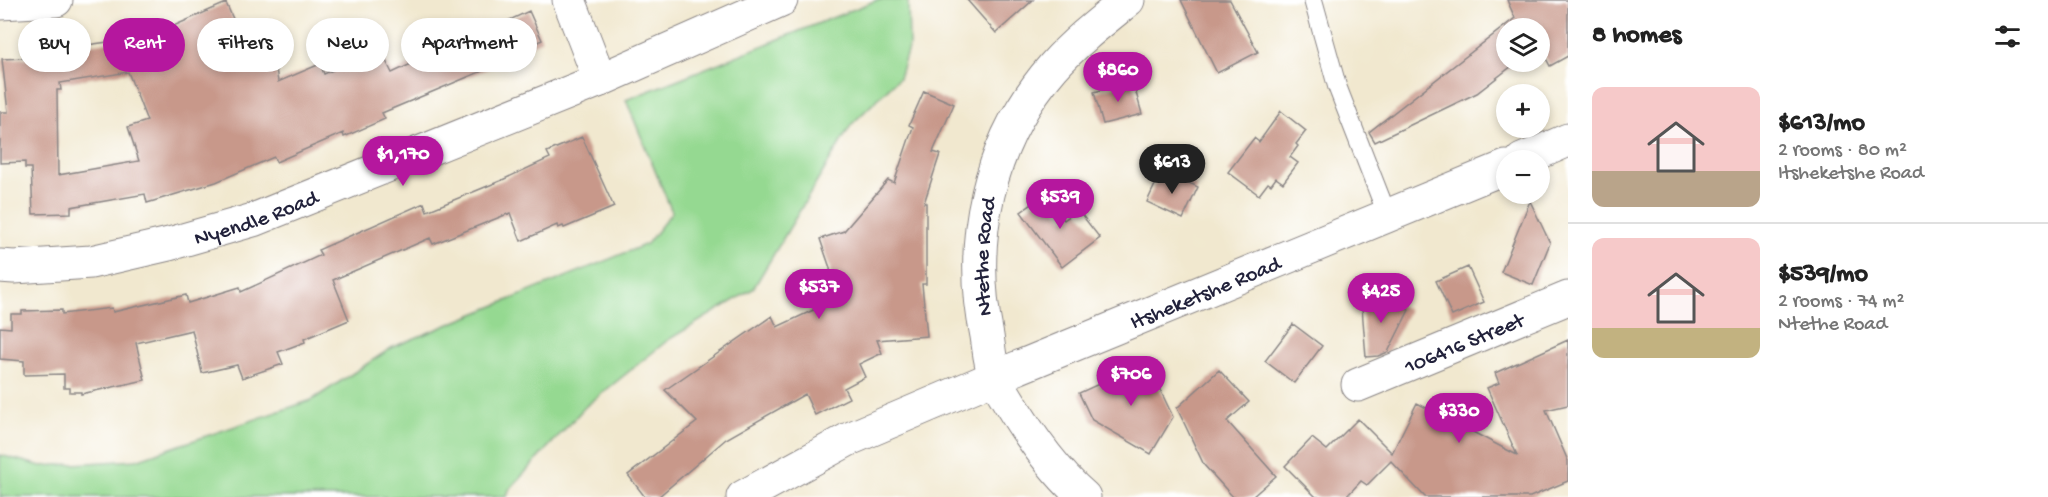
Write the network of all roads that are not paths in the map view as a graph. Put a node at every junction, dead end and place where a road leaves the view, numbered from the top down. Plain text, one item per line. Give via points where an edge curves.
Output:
1 (56, 0) edge
2 (569, 0) edge
3 (781, 0) edge
4 (1128, 0) edge
5 (1313, 0) edge
6 (0, 3) edge
7 (600, 80) junction
8 (1568, 140) edge
9 (1545, 150) edge
10 (1496, 171) edge
11 (1388, 217) junction
12 (0, 266) edge
13 (1568, 298) edge
14 (995, 377) junction
15 (1358, 385) dead end
16 (743, 497) edge
17 (1084, 497) edge

1 - 6 street
2 - 7 street
3 - 7 street, Nyendle Road
4 - 14 street, Ntethe Road via 1078,40 1052,68 1022,110 998,154 979,241 982,314
5 - 11 lane via 1337,86
7 - 12 street, Nyendle Road via 253,220 92,262
8 - 9 street
10 - 11 street, Itsheketshe Road
11 - 14 street, Itsheketshe Road
13 - 15 street, 106416 Street
14 - 16 street, Itsheketshe Road via 849,439
14 - 17 street, Ntethe Road via 1046,457

